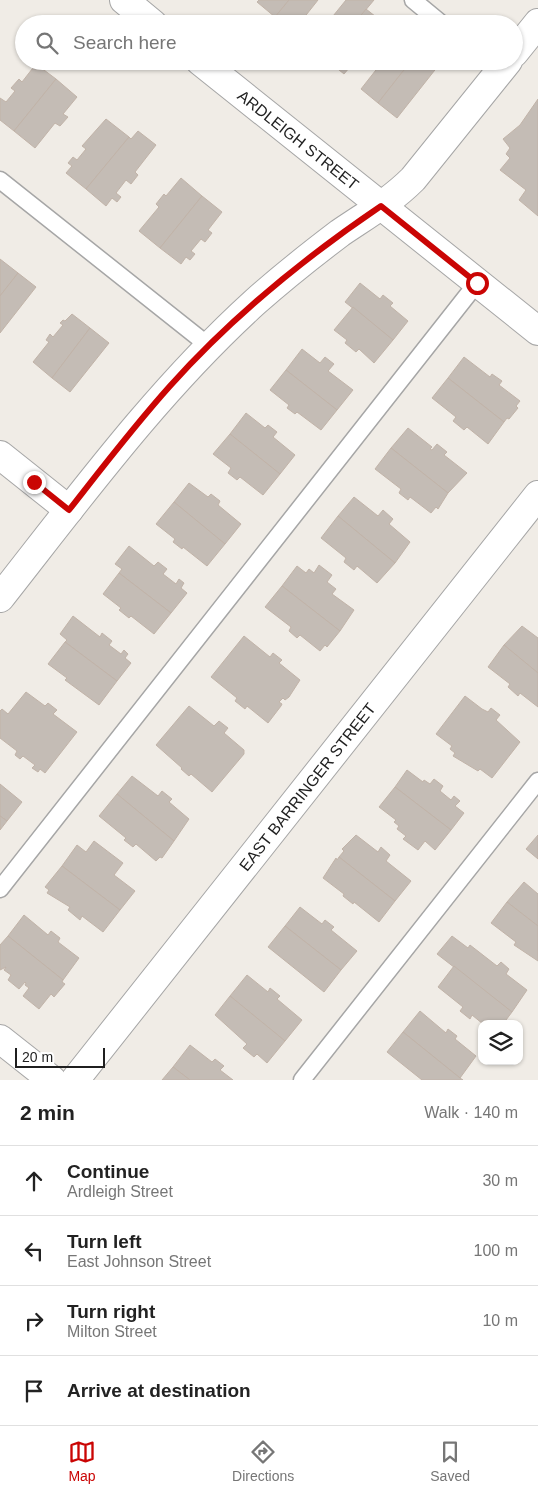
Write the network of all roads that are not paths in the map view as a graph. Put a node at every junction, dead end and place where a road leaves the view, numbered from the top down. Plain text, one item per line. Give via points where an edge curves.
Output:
1 (124, 0) edge
2 (413, 0) edge
3 (142, 15) edge
4 (431, 15) edge
5 (538, 23) edge
6 (523, 40) edge
7 (211, 70) edge
8 (497, 70) edge
9 (0, 180) edge
10 (381, 206) junction
11 (477, 283) junction
12 (538, 331) edge
13 (209, 346) junction
14 (0, 455) edge
15 (538, 494) edge
16 (69, 510) junction
17 (0, 598) edge
18 (538, 781) edge
19 (0, 889) edge
20 (0, 1039) edge
21 (52, 1080) edge
22 (75, 1080) edge
23 (302, 1080) edge

1 - 3 street
2 - 4 lane
5 - 6 street
7 - 10 street, ARDLEIGH STREET
8 - 10 street via 413,179
9 - 13 lane
10 - 11 street, ARDLEIGH STREET
10 - 13 street via 293,270
11 - 12 street, ARDLEIGH STREET
11 - 19 lane
13 - 16 street via 138,423
14 - 16 street
15 - 22 street, EAST BARRINGER STREET
16 - 17 street
18 - 23 lane
20 - 21 street

